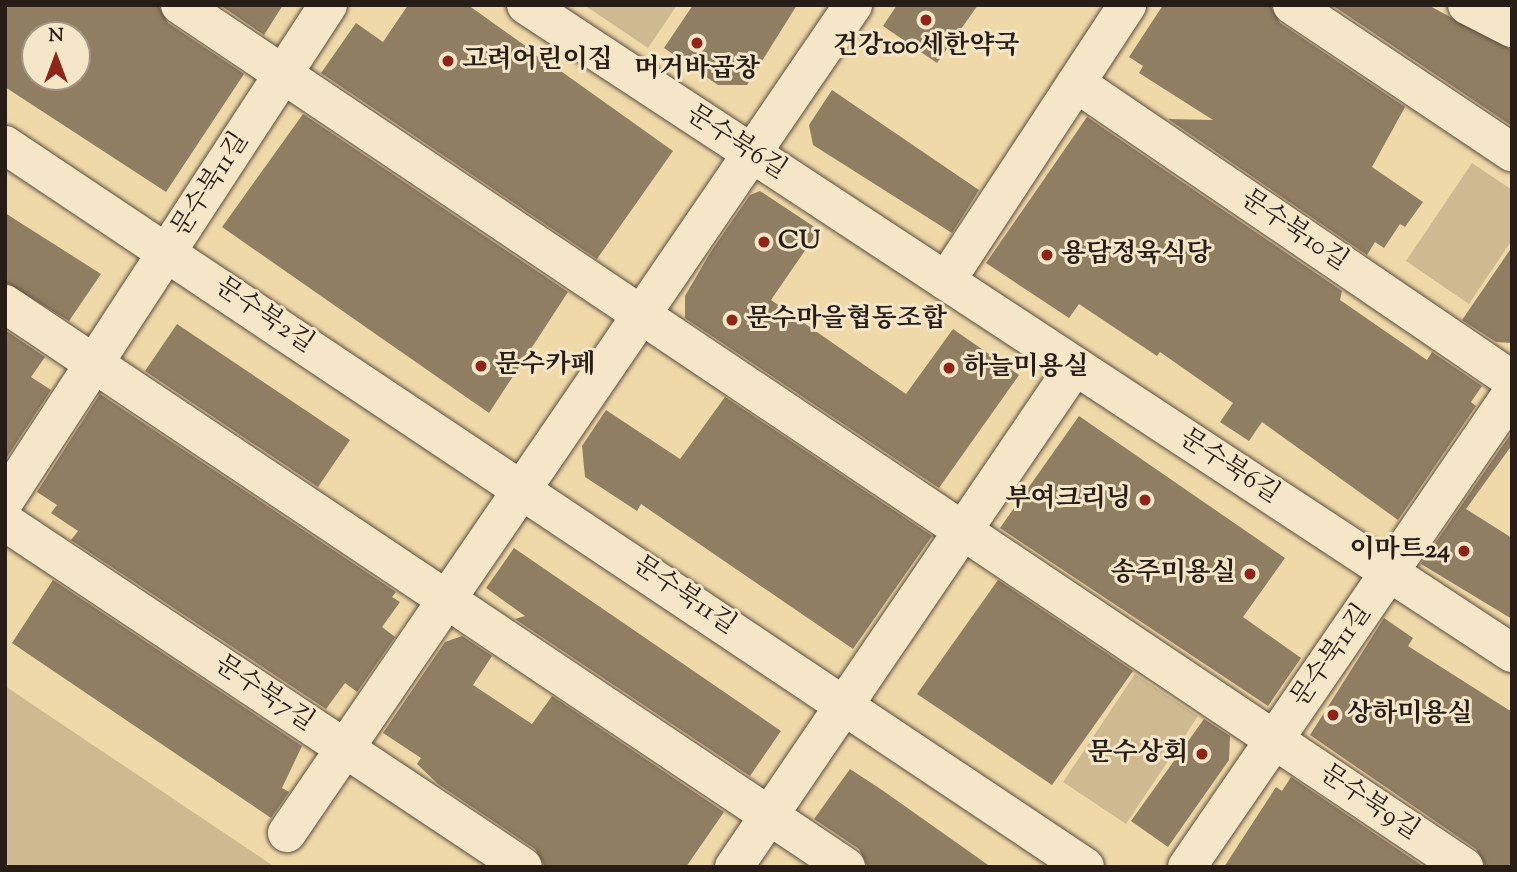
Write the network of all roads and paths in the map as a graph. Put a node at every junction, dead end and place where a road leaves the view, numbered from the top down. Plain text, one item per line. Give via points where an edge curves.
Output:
1 (180, 5) edge
2 (328, 5) edge
3 (526, 5) edge
4 (853, 5) edge
5 (1127, 5) edge
6 (1292, 5) edge
7 (1467, 5) edge
8 (1512, 28) edge
9 (283, 74) junction
10 (1076, 83) junction
11 (5, 145) edge
12 (1512, 152) edge
13 (751, 154) junction
14 (167, 252) junction
15 (946, 281) junction
16 (5, 304) edge
17 (641, 315) junction
18 (94, 364) junction
19 (1075, 366) junction
20 (1512, 380) edge
21 (1512, 393) edge
22 (523, 488) junction
23 (5, 500) edge
24 (5, 522) edge
25 (963, 530) junction
26 (1390, 573) junction
27 (447, 600) junction
28 (1512, 653) edge
29 (845, 704) junction
30 (1274, 739) junction
31 (346, 748) junction
32 (769, 815) junction
33 (288, 833) dead end
34 (523, 867) edge
35 (734, 867) edge
36 (846, 867) edge
37 (1085, 867) edge
38 (1186, 867) edge
39 (1464, 867) edge

1 - 9 street
2 - 9 street, 문수북11길
3 - 13 street, 문수북6길
4 - 13 street
5 - 10 street
6 - 12 street
7 - 8 street
9 - 14 street, 문수북11길
9 - 17 street
10 - 15 street
10 - 20 street, 문수북10길
11 - 14 street, 문수북2길
13 - 15 street, 문수북6길
13 - 17 street
14 - 18 street, 문수북11길
14 - 22 street, 문수북2길
15 - 19 street, 문수북6길
16 - 18 street
17 - 22 street
17 - 25 street
18 - 23 street
18 - 27 street
19 - 25 street
19 - 26 street, 문수북6길
21 - 26 street
22 - 27 street
22 - 29 street, 문수북11길
24 - 31 street, 문수북7길
25 - 29 street
25 - 30 street
26 - 28 street, 문수북6길
26 - 30 street, 문수북11길
27 - 31 street
27 - 32 street
29 - 32 street
29 - 37 street, 문수북11길
30 - 38 street, 문수북11길
30 - 39 street, 문수북9길
31 - 33 street
31 - 34 street, 문수북7길
32 - 35 street
32 - 36 street

